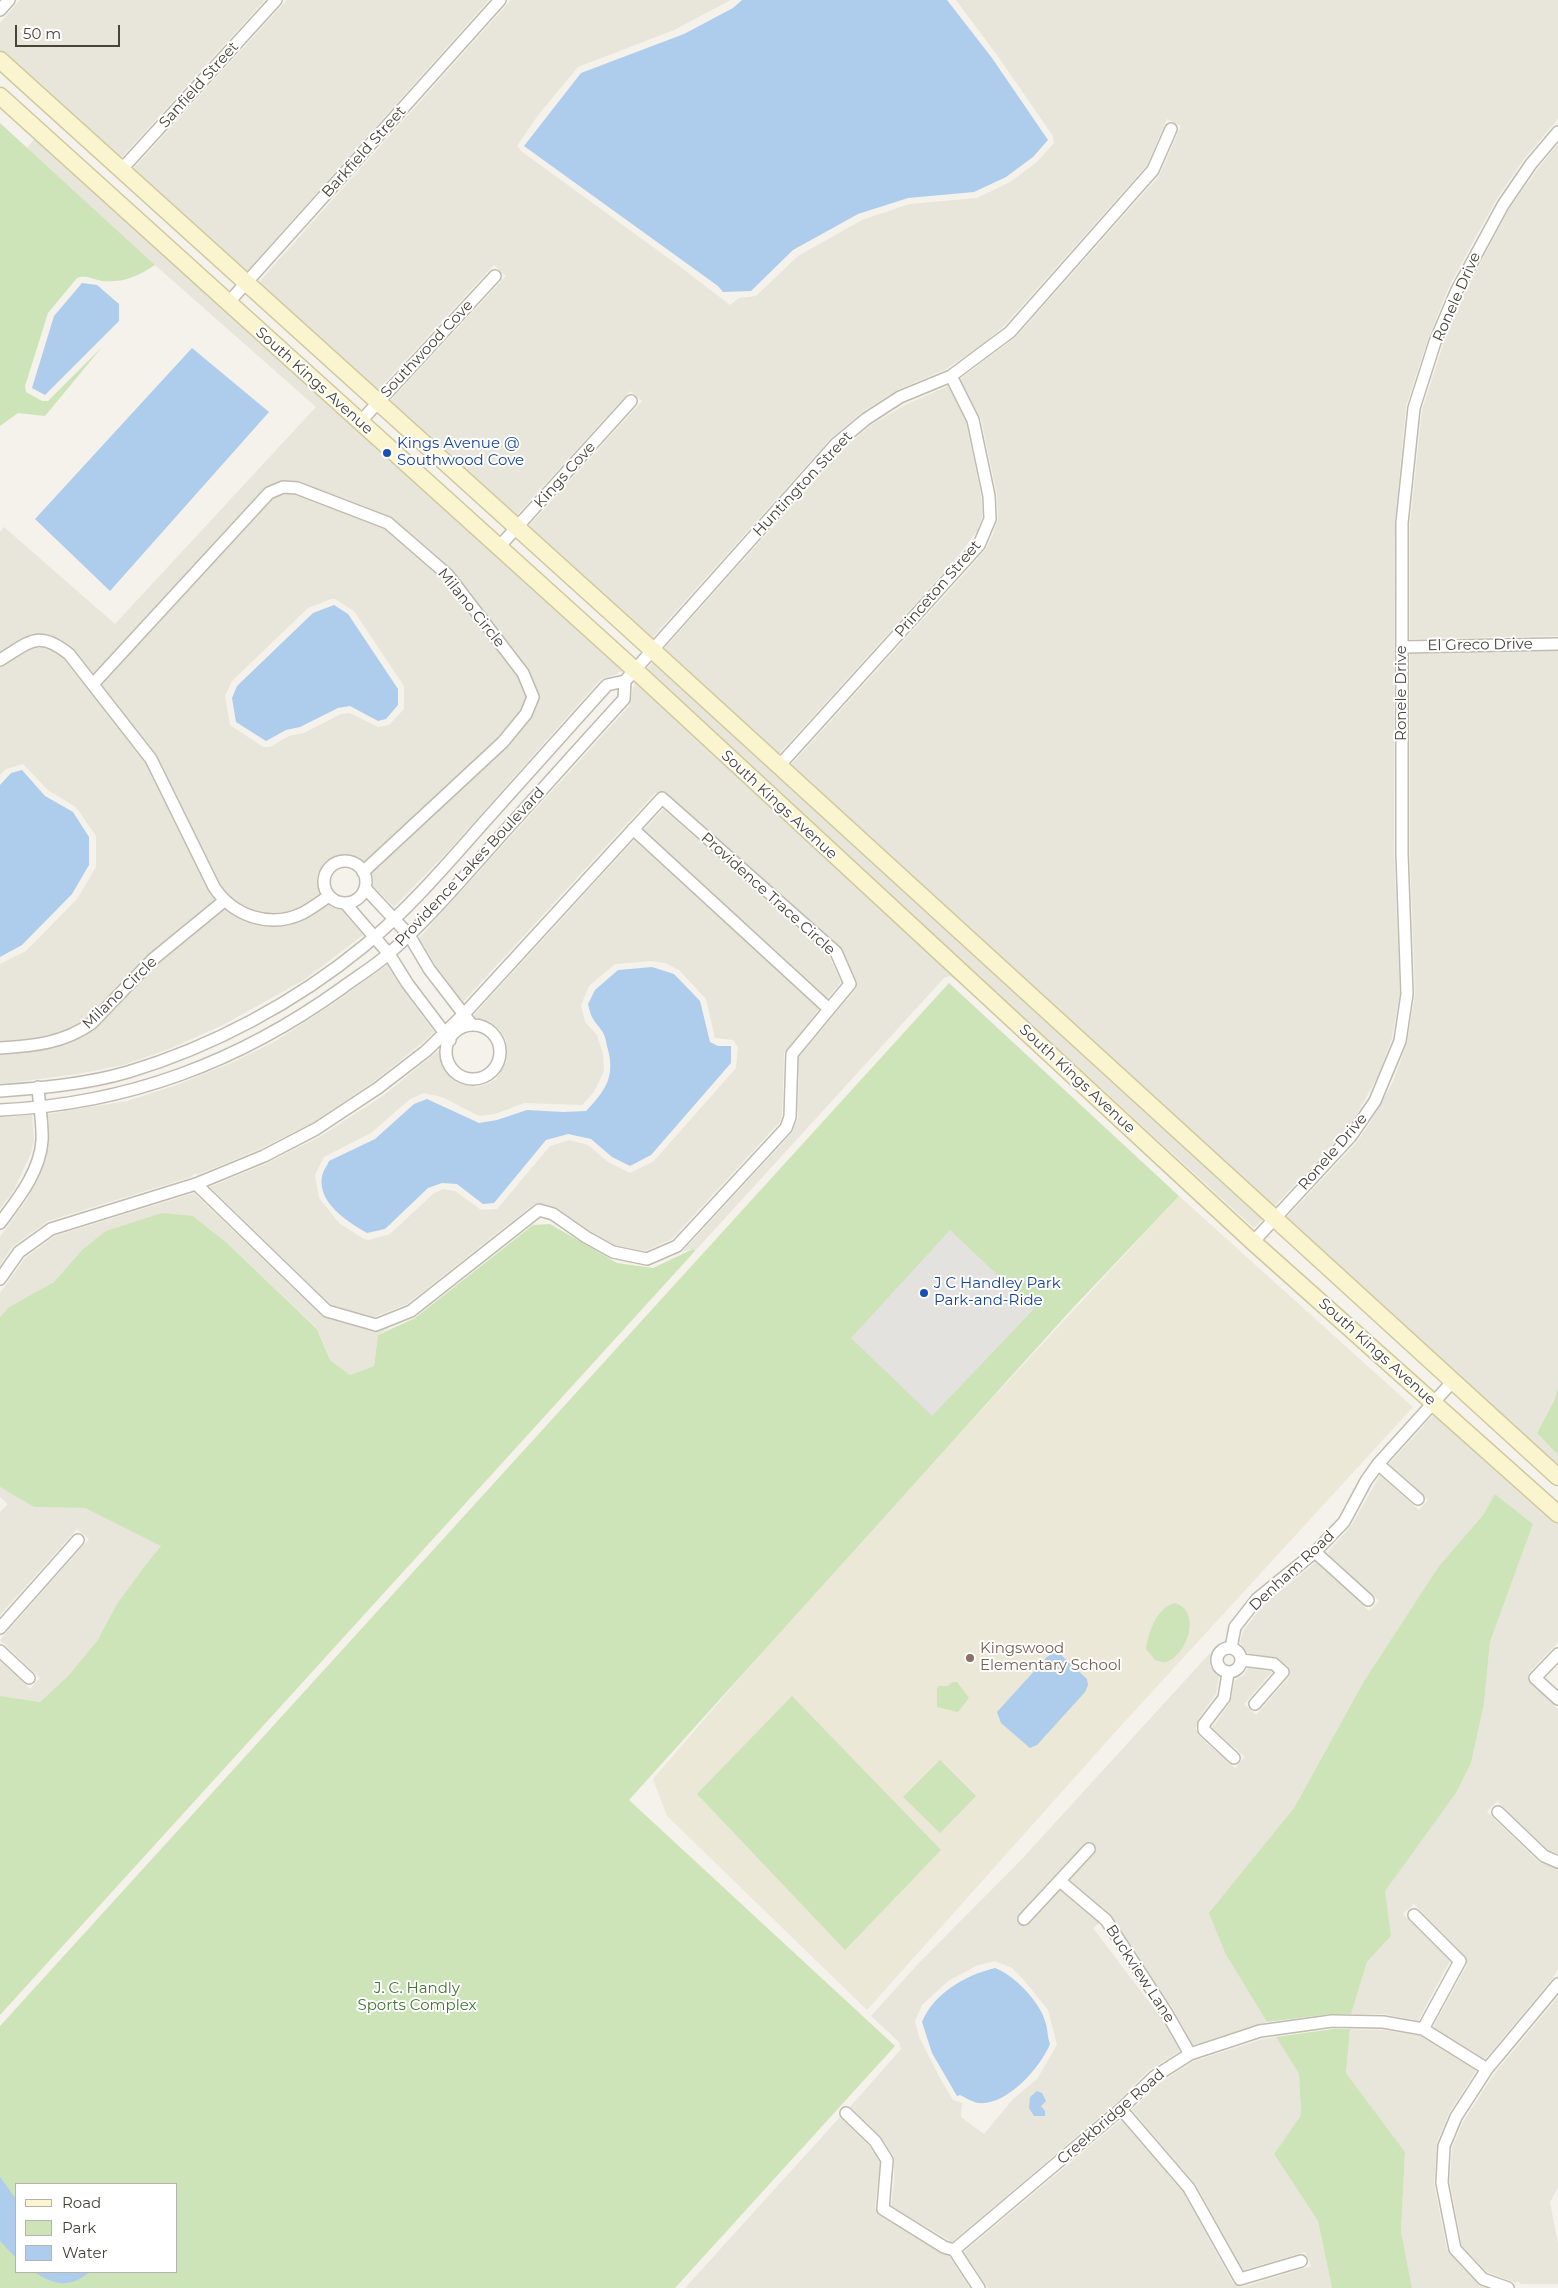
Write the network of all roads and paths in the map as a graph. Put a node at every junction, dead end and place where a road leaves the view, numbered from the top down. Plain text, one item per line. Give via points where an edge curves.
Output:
1 (9, 0) edge
2 (276, 0) edge
3 (500, 0) edge
4 (0, 10) edge
5 (0, 60) edge
6 (0, 96) edge
7 (1171, 129) dead end
8 (1558, 132) edge
9 (122, 169) junction
10 (496, 276) dead end
11 (247, 282) junction
12 (228, 303) junction
13 (951, 376) junction
14 (379, 401) junction
15 (631, 402) dead end
16 (360, 422) junction
17 (517, 527) junction
18 (498, 548) junction
19 (1558, 644) edge
20 (1402, 647) junction
21 (652, 650) junction
22 (0, 660) edge
23 (630, 675) junction
24 (94, 684) junction
25 (778, 767) junction
26 (633, 830) junction
27 (363, 872) junction
28 (365, 888) junction
29 (329, 896) junction
30 (224, 901) junction
31 (345, 903) junction
32 (394, 918) junction
33 (409, 935) junction
34 (374, 936) junction
35 (389, 954) junction
36 (829, 1009) junction
37 (464, 1014) junction
38 (472, 1025) junction
39 (447, 1036) junction
40 (0, 1048) edge
41 (38, 1087) junction
42 (0, 1092) edge
43 (39, 1107) junction
44 (0, 1110) edge
45 (196, 1184) junction
46 (1274, 1219) junction
47 (0, 1223) edge
48 (1253, 1242) junction
49 (0, 1279) edge
50 (1453, 1381) junction
51 (1434, 1402) junction
52 (1378, 1464) junction
53 (1558, 1478) edge
54 (1418, 1499) dead end
55 (1558, 1514) edge
56 (78, 1540) dead end
57 (1315, 1552) junction
58 (1368, 1600) dead end
59 (0, 1628) edge
60 (1231, 1648) junction
61 (0, 1652) edge
62 (1558, 1654) edge
63 (1242, 1660) junction
64 (1228, 1673) junction
65 (29, 1678) dead end
66 (1558, 1699) edge
67 (1255, 1704) dead end
68 (1234, 1758) dead end
69 (1498, 1812) dead end
70 (1089, 1849) dead end
71 (1558, 1862) edge
72 (1060, 1880) junction
73 (1414, 1915) dead end
74 (1024, 1919) dead end
75 (1558, 1984) edge
76 (1423, 2029) junction
77 (1190, 2054) junction
78 (1487, 2069) junction
79 (1121, 2109) junction
80 (846, 2113) dead end
81 (954, 2250) junction
82 (1302, 2261) dead end
83 (979, 2288) edge
84 (1508, 2288) edge

1 - 4 street
2 - 9 street, Sanfield Street
3 - 11 street, Barkfield Street
5 - 9 main road, South Kings Avenue
6 - 12 main road, South Kings Avenue
7 - 13 street, Huntington Street via 1153,170 1010,332
8 - 20 street, Ronele Drive via 1530,164 1503,204 1461,281 1414,408 1402,523
9 - 11 main road, South Kings Avenue
10 - 14 street, Southwood Cove
11 - 12 street, Barkfield Street
11 - 14 main road, South Kings Avenue
12 - 16 main road, South Kings Avenue
13 - 21 street, Huntington Street via 900,398 866,418 836,444
13 - 25 street, Princeton Street via 973,420 989,496 990,519 985,534 961,565
14 - 16 street, Southwood Cove
14 - 17 main road, South Kings Avenue
15 - 17 street, Kings Cove
16 - 18 main road, South Kings Avenue
17 - 18 street, Kings Cove
17 - 21 main road, South Kings Avenue
18 - 23 main road, South Kings Avenue
19 - 20 street, El Greco Drive
20 - 46 street, Ronele Drive via 1402,854 1407,994 1400,1041 1385,1080 1364,1118
21 - 23 street, Huntington Street
21 - 25 main road, South Kings Avenue
22 - 24 street via 34,639 47,640 69,654
23 - 32 street, Providence Lakes Boulevard via 607,684 455,855
23 - 33 street, Providence Lakes Boulevard via 624,699
23 - 48 main road, South Kings Avenue via 759,786
24 - 27 street, Milano Circle via 270,493 284,487 297,488 388,522 448,575 522,673 533,697 526,714 503,742
24 - 30 street via 151,759
25 - 46 main road, South Kings Avenue
26 - 36 street
26 - 36 street, Providence Trace Circle via 662,798 836,952 850,984
26 - 37 street, Providence Trace Circle
27 - 28 street
27 - 29 street via 352,863 338,862 332,866 325,877
28 - 31 street via 360,897
28 - 32 street
29 - 30 street via 301,913 277,920 240,912
29 - 31 street via 334,901
30 - 40 street, Milano Circle via 152,960 92,1023 80,1031 49,1044
31 - 34 street
32 - 33 street
32 - 34 street, Providence Lakes Boulevard
33 - 35 street, Providence Lakes Boulevard
33 - 37 street via 429,969
34 - 35 street
34 - 41 street, Providence Lakes Boulevard via 309,986 227,1032 126,1072
35 - 39 street
35 - 43 street, Providence Lakes Boulevard via 276,1031 228,1056 124,1093
36 - 45 street, Providence Trace Circle via 792,1054 790,1117 786,1128 677,1246 647,1259 613,1252 553,1214 539,1210 411,1311 376,1325 327,1311
37 - 38 street
37 - 39 street, Providence Trace Circle
38 - 39 street
38 - 39 street via 488,1029 498,1042 500,1058 497,1066 484,1077 468,1079 454,1071 447,1056
39 - 45 street, Providence Trace Circle via 316,1129 264,1156
41 - 42 street, Providence Lakes Boulevard
41 - 43 street
43 - 44 street, Providence Lakes Boulevard
43 - 47 street via 42,1142 38,1156 21,1194
45 - 49 street, Providence Trace Circle via 51,1229 19,1252
46 - 48 street, Ronele Drive
46 - 50 main road, South Kings Avenue
48 - 51 main road, South Kings Avenue
50 - 51 street, Denham Road
50 - 53 main road, South Kings Avenue
51 - 52 street, Denham Road
51 - 55 main road, South Kings Avenue
52 - 54 street
52 - 57 street, Denham Road via 1344,1522
56 - 59 street
57 - 58 street
57 - 60 street, Denham Road via 1257,1599 1235,1627
60 - 63 street via 1240,1653
60 - 64 street, Denham Road via 1222,1650 1217,1661 1220,1669
61 - 65 street
62 - 66 street via 1536,1678
63 - 64 street via 1238,1669
63 - 67 street via 1274,1664 1283,1672
64 - 68 street via 1224,1698 1204,1724 1204,1730
69 - 71 street via 1544,1856
70 - 72 street
72 - 74 street
72 - 77 street, Buckview Lane via 1106,1920
73 - 76 street via 1460,1961
75 - 78 street
76 - 77 street, Creekbridge Road via 1383,2022 1332,2021 1260,2031
76 - 78 street, Creekbridge Road
77 - 79 street, Creekbridge Road via 1154,2077
78 - 84 street via 1456,2118 1444,2146 1442,2183 1455,2249 1483,2279
79 - 81 street, Creekbridge Road
79 - 82 street via 1189,2188 1240,2280
80 - 81 street via 875,2141 887,2160 883,2209
81 - 83 street

